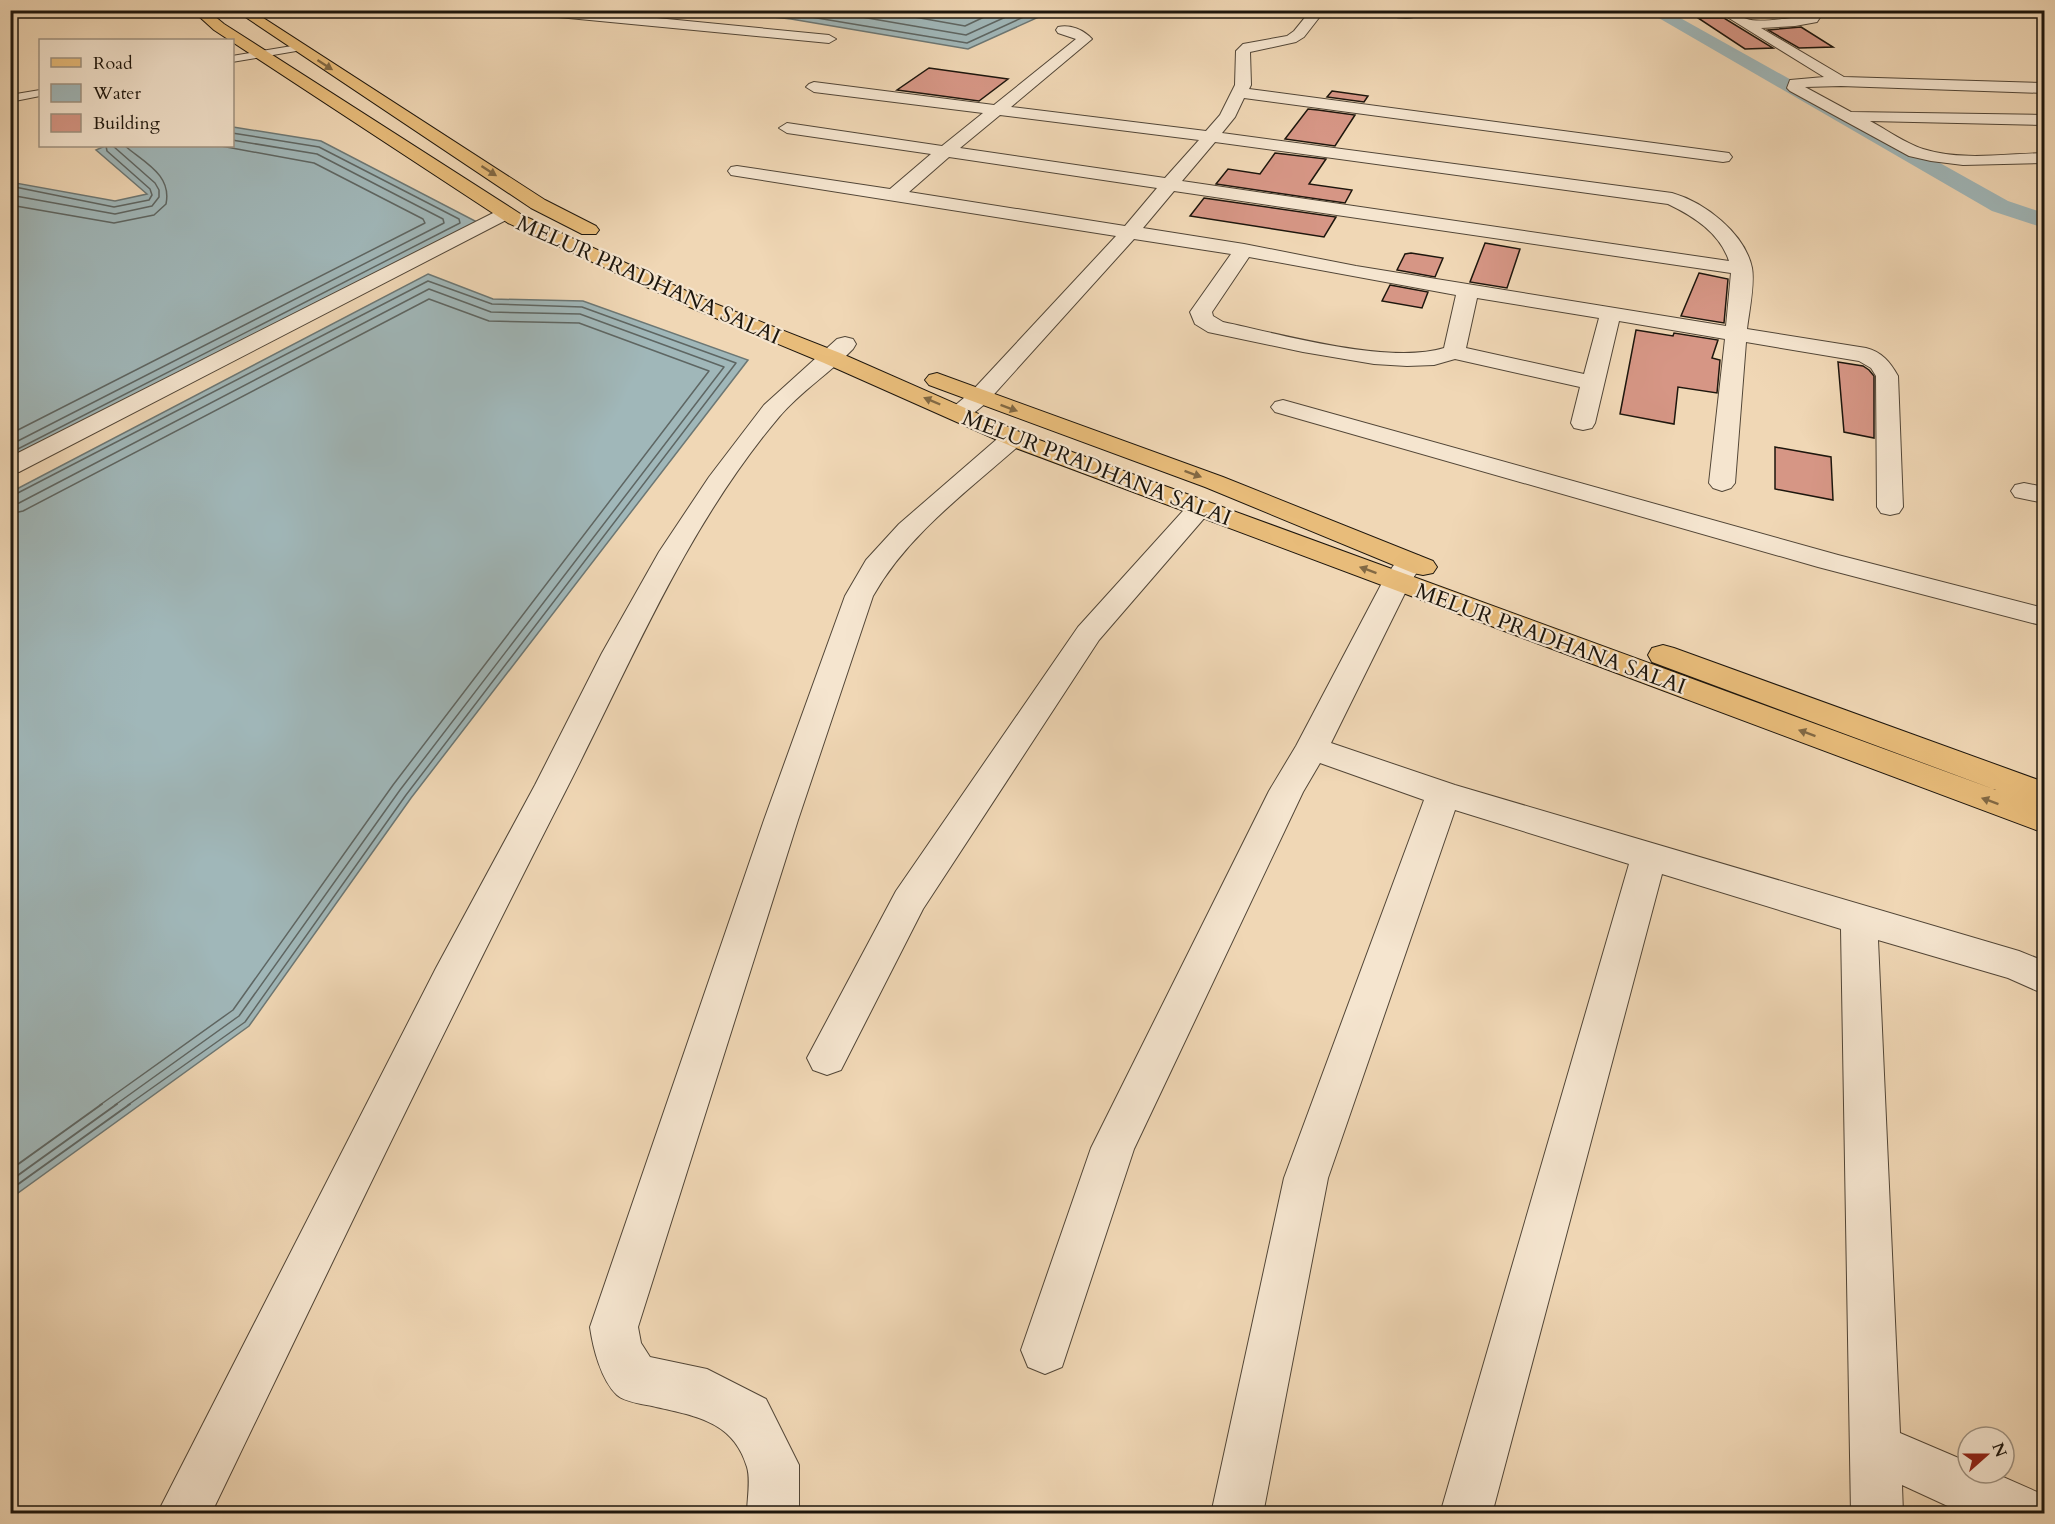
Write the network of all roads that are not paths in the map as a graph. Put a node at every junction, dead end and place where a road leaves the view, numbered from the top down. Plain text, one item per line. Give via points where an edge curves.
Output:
1 (198, 10) edge
2 (241, 10) edge
3 (527, 10) edge
4 (1318, 10) edge
5 (1381, 10) edge
6 (1722, 10) edge
7 (1803, 10) edge
8 (1414, 14) dead end
9 (1746, 24) junction
10 (1063, 30) dead end
11 (229, 39) edge
12 (829, 39) dead end
13 (293, 44) junction
14 (244, 53) edge
15 (1841, 81) junction
16 (39, 85) edge
17 (814, 87) dead end
18 (2044, 88) edge
19 (10, 90) edge
20 (39, 93) edge
21 (1240, 93) junction
22 (10, 99) edge
23 (995, 111) junction
24 (1848, 116) junction
25 (2044, 120) edge
26 (787, 128) dead end
27 (1208, 136) junction
28 (947, 150) junction
29 (1723, 157) dead end
30 (2044, 158) edge
31 (737, 171) dead end
32 (1169, 183) junction
33 (896, 194) junction
34 (505, 213) junction
35 (1129, 233) junction
36 (1244, 250) junction
37 (1742, 269) junction
38 (1468, 289) junction
39 (1611, 312) junction
40 (1736, 333) junction
41 (838, 351) junction
42 (1454, 352) junction
43 (1593, 383) junction
44 (979, 397) junction
45 (1283, 407) dead end
46 (958, 413) junction
47 (1584, 423) dead end
48 (1013, 438) junction
49 (10, 467) edge
50 (1722, 483) dead end
51 (1890, 507) dead end
52 (1200, 508) junction
53 (1404, 572) junction
54 (2044, 617) edge
55 (1312, 748) junction
56 (1443, 794) junction
57 (2044, 795) edge
58 (2044, 821) edge
59 (1649, 856) junction
60 (1859, 920) junction
61 (2044, 978) edge
62 (827, 1058) dead end
63 (1045, 1350) dead end
64 (1875, 1449) junction
65 (183, 1514) edge
66 (773, 1514) edge
67 (1237, 1514) edge
68 (1466, 1514) edge
69 (1877, 1514) edge
70 (2027, 1514) edge

1 - 11 main road, MELUR PRADHANA SALAI
2 - 13 main road, MELUR PRADHANA SALAI
3 - 12 street
4 - 21 street via 1291,39 1243,51
5 - 8 street
6 - 9 street
7 - 9 street via 1814,16 1812,19
9 - 15 street
10 - 23 street via 1085,39
13 - 14 lane
13 -> 41 main road, MELUR PRADHANA SALAI via 538,204
14 - 34 main road, MELUR PRADHANA SALAI
15 - 18 street
15 - 24 street via 1802,82 1794,86
16 - 19 lane
17 - 23 street
20 - 22 lane
21 - 27 street via 1227,117
21 - 29 street
23 - 27 street
23 - 28 street
24 - 25 street
24 - 30 street via 1933,158
26 - 28 street
27 - 32 street
27 - 37 street via 1672,199 1689,206 1728,238 1739,255
28 - 32 street
28 - 33 street
31 - 33 street
32 - 35 street
32 - 37 street
33 - 35 street
34 - 41 main road, MELUR PRADHANA SALAI via 701,306
34 - 49 street
35 - 36 street
35 - 44 street
36 - 38 street
36 - 42 street via 1201,312 1208,324 1396,360 1435,360
37 - 40 street
38 - 39 street
38 - 42 street
39 - 40 street
39 - 43 street
40 - 50 street
40 - 51 street via 1851,351 1880,364 1887,376
41 - 44 main road, MELUR PRADHANA SALAI
46 -> 41 main road, MELUR PRADHANA SALAI
41 - 65 street via 772,410 718,482 673,552 450,979
42 - 43 street
43 - 47 street
44 - 46 street
44 -> 53 main road, MELUR PRADHANA SALAI via 1215,482
45 - 54 street via 1828,561
46 - 48 main road, MELUR PRADHANA SALAI
48 - 52 main road, MELUR PRADHANA SALAI
48 - 66 street via 909,530 876,566 859,596 614,1327 618,1351 635,1378 707,1394 748,1417 773,1465
53 -> 52 main road, MELUR PRADHANA SALAI
52 - 62 street via 1082,644 909,901
53 - 55 street
53 - 57 main road, MELUR PRADHANA SALAI
58 -> 53 main road, MELUR PRADHANA SALAI
55 - 56 street
55 - 63 street via 1286,791 1113,1148
56 - 59 street
56 - 67 street via 1306,1178
59 - 60 street
59 - 68 street
60 - 61 street via 2019,966
60 - 64 street
64 - 69 street
64 - 70 street

